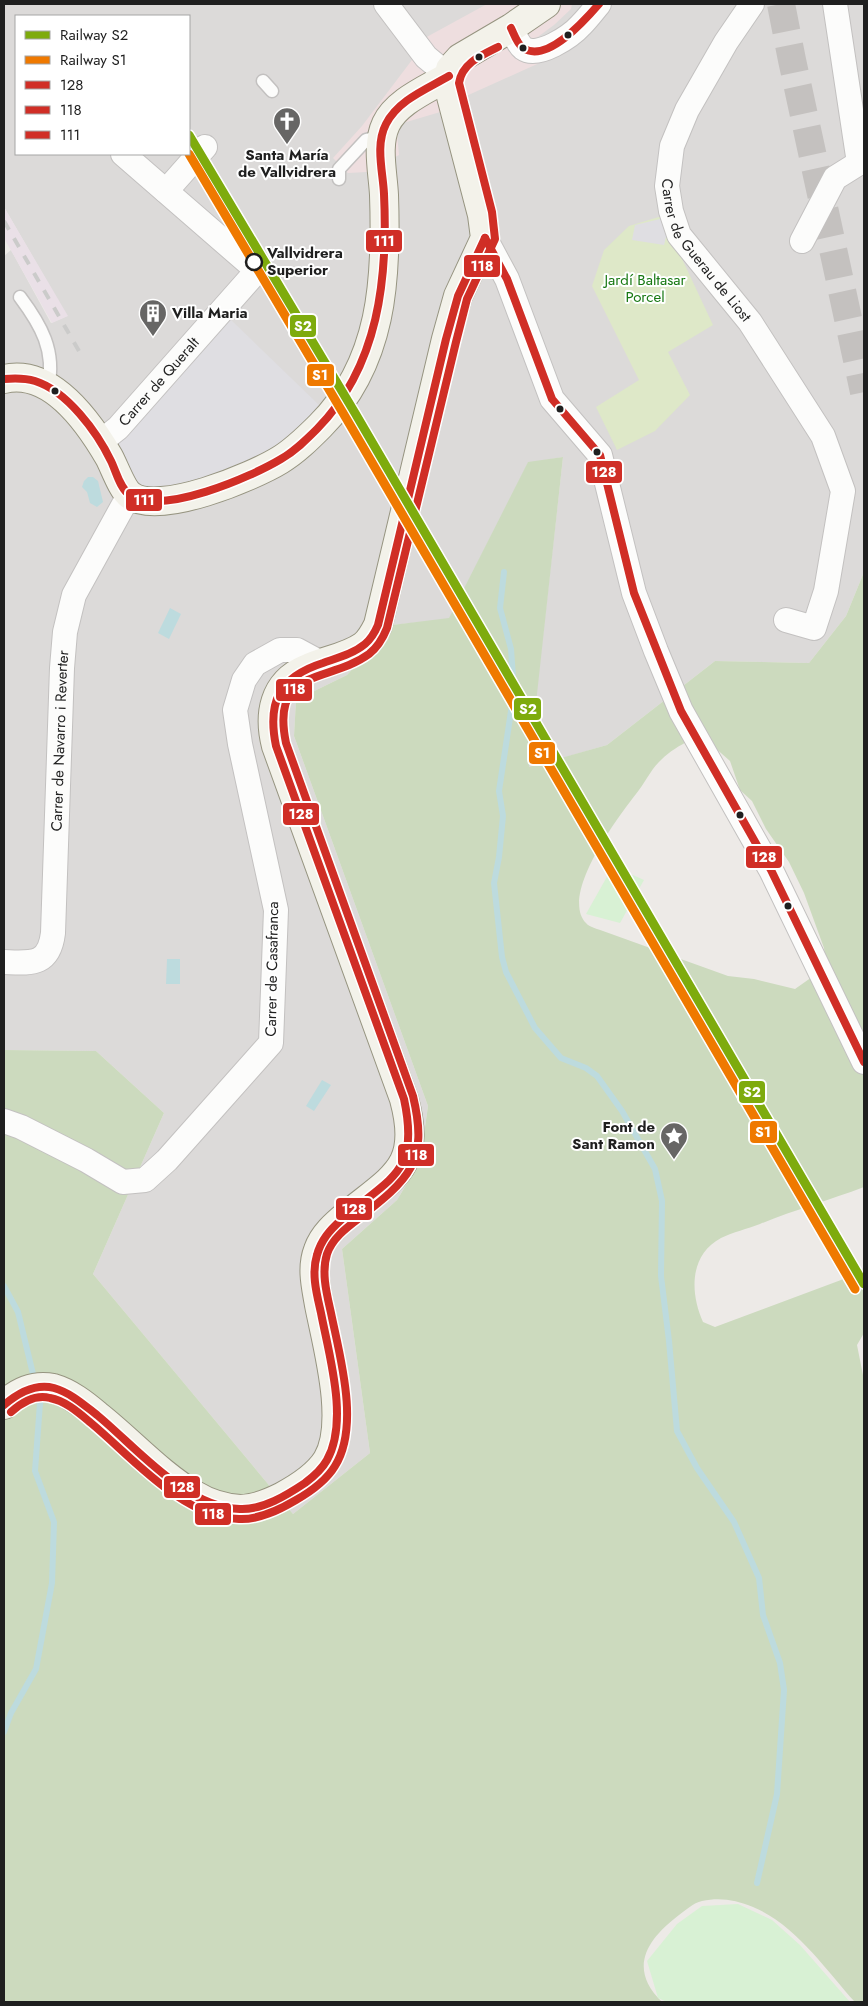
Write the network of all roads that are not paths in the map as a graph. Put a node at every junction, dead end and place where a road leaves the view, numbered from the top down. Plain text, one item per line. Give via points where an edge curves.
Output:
1 (386, 4) edge
2 (546, 4) edge
3 (599, 4) edge
4 (752, 4) edge
5 (835, 4) edge
6 (511, 28) junction
7 (449, 76) junction
8 (382, 136) junction
9 (205, 147) dead end
10 (124, 155) edge
11 (862, 164) edge
12 (336, 169) dead end
13 (166, 191) junction
14 (485, 238) junction
15 (802, 241) dead end
16 (20, 297) dead end
17 (4, 379) edge
18 (48, 387) junction
19 (100, 443) junction
20 (129, 495) junction
21 (786, 620) dead end
22 (322, 663) junction
23 (4, 962) edge
24 (864, 1062) edge
25 (4, 1121) edge
26 (4, 1405) edge

1 - 7 street via 426,57
2 - 6 main road
3 - 6 street via 581,26 541,50 522,47
4 - 21 street, Carrer de Guerau de Liost via 687,110 672,146 667,186 679,235 750,322 823,436 843,491 826,591 814,628
5 - 11 street
6 - 7 main road via 460,58 454,63
7 - 8 main road via 401,106 389,120
7 - 14 main road via 448,85 482,214
8 - 12 lane via 366,140
8 - 20 main road via 384,236 378,313 368,354 344,398 311,435 258,472 231,484 178,498 146,501
9 - 13 street
10 - 13 street
11 - 15 street via 835,178
13 - 19 street, Carrer de Queralt via 252,266 255,273 118,428
14 - 22 main road via 458,296 446,339 378,625 364,646
14 - 24 street via 507,279 552,399 600,455 634,593 681,711 775,878
16 - 18 lane via 47,341 51,358
17 - 18 main road via 29,379
18 - 19 main road via 72,407
19 - 20 main road
20 - 23 street, Carrer de Navarro i Reverter via 74,595 64,637 51,947 36,962
22 - 25 street, Carrer de Casafranca via 297,650 280,650 256,664 244,680 235,710 276,910 271,1043 167,1160 145,1180 123,1182 86,1160
22 - 26 main road via 294,675 279,690 271,723 273,737 404,1099 410,1134 408,1153 400,1170 337,1223 316,1256 314,1278 336,1403 337,1428 333,1447 319,1470 296,1488 269,1502 240,1509 209,1502 177,1484 89,1408 65,1392 32,1388 13,1396

